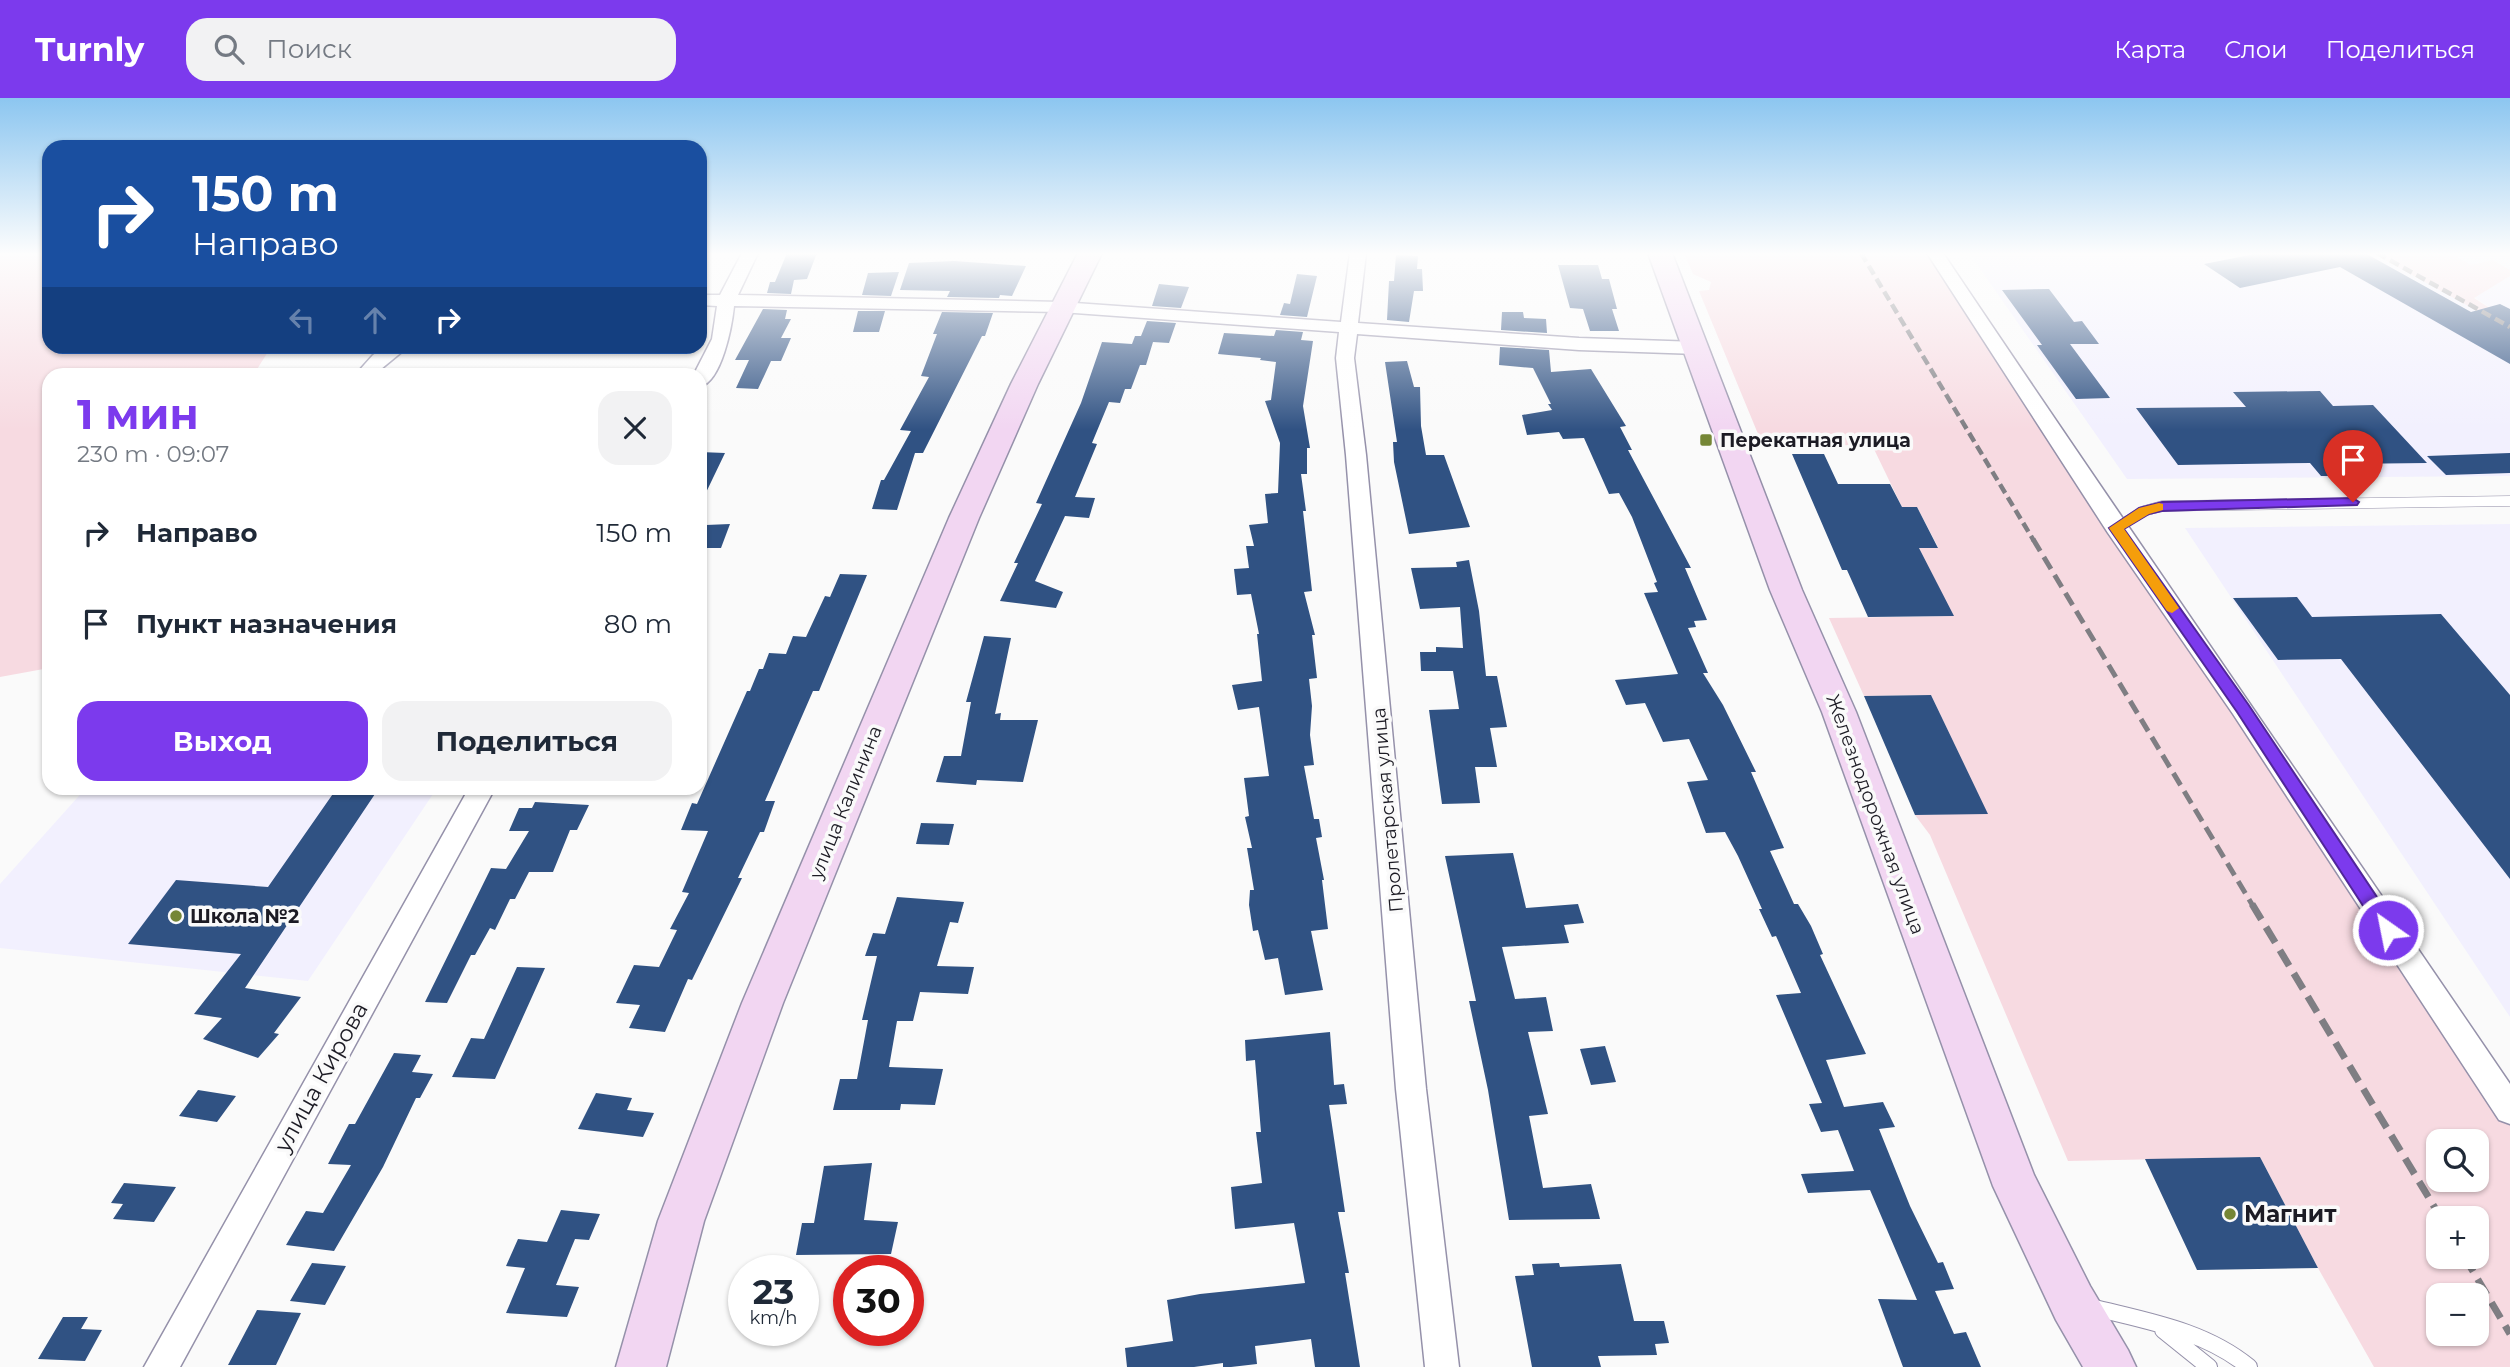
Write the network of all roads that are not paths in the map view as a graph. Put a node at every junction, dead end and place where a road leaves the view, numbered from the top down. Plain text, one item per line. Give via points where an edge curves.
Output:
1 (725, 312) edge
2 (1059, 312) edge
3 (1130, 312) edge
4 (1352, 312) edge
5 (1684, 312) edge
6 (1974, 312) edge
7 (1350, 329) junction
8 (1698, 348) junction
9 (388, 354) edge
10 (371, 368) edge
11 (706, 368) edge
12 (2510, 501) edge
13 (2116, 528) junction
14 (478, 795) edge
15 (2510, 1110) edge
16 (2073, 1303) junction
17 (2156, 1324) junction
18 (161, 1367) edge
19 (641, 1367) edge
20 (1442, 1367) edge
21 (2111, 1367) edge
22 (2209, 1367) edge
23 (2249, 1367) edge

1 - 11 street via 721,339
2 - 19 street, улица Калинина via 897,676 743,1051 680,1224
3 - 7 street
4 - 7 street, Пролетарская улица
5 - 8 street, Железнодорожная улица
6 - 13 street
7 - 8 street
7 - 20 street, Пролетарская улица via 1345,358 1411,1089
8 - 16 street, Железнодорожная улица via 1786,590 1839,712 2016,1186
9 - 10 street
12 - 13 lane via 2162,506
13 - 15 street
14 - 18 street, улица Кирова
16 - 17 lane
16 - 21 street, Железнодорожная улица
17 - 22 lane
17 - 23 lane via 2236,1354

